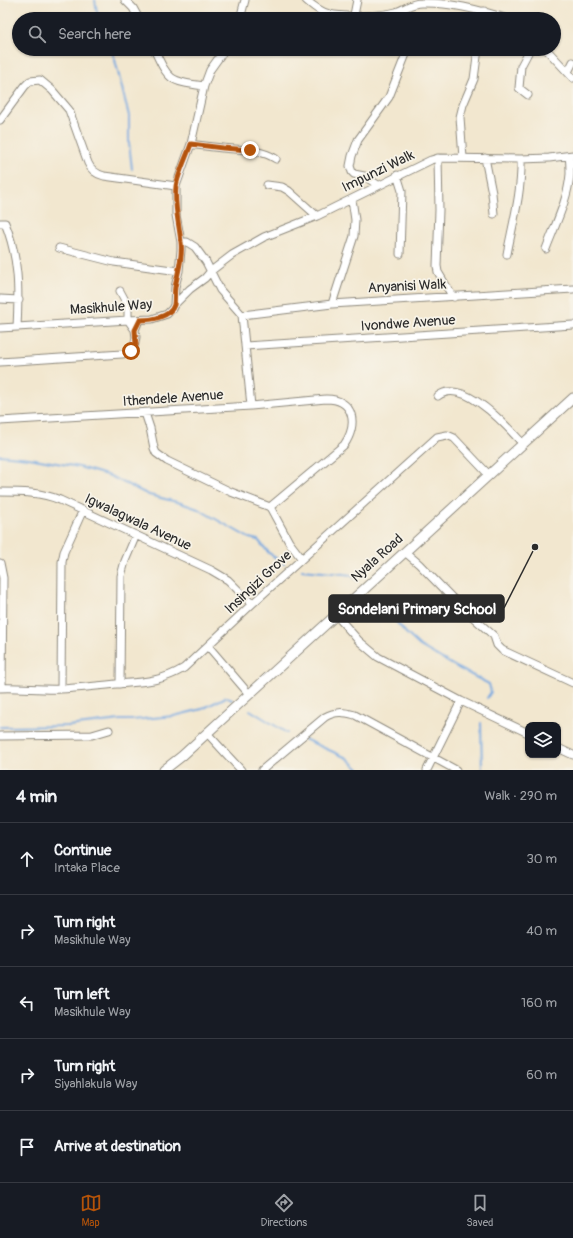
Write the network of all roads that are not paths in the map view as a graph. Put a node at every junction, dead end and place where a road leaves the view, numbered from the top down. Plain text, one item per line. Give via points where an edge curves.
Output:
1 (125, 0) edge
2 (245, 0) edge
3 (306, 0) edge
4 (357, 0) edge
5 (464, 3) edge
6 (405, 6) edge
7 (484, 11) joint
8 (135, 12) edge
9 (242, 12) edge
10 (324, 12) edge
11 (355, 12) edge
12 (387, 12) edge
13 (487, 12) edge
14 (158, 56) edge
15 (220, 56) edge
16 (405, 56) edge
17 (477, 56) edge
18 (526, 56) edge
19 (553, 56) edge
20 (573, 62) edge
21 (568, 72) junction
22 (573, 78) edge
23 (204, 86) junction
24 (528, 94) dead end
25 (0, 120) edge
26 (191, 144) junction
27 (571, 155) edge
28 (438, 158) junction
29 (463, 158) junction
30 (485, 158) junction
31 (276, 159) dead end
32 (521, 159) junction
33 (397, 175) junction
34 (268, 185) dead end
35 (378, 185) junction
36 (176, 186) junction
37 (352, 198) junction
38 (494, 214) dead end
39 (317, 216) junction
40 (3, 223) edge
41 (181, 242) junction
42 (60, 248) dead end
43 (546, 249) dead end
44 (400, 254) dead end
45 (507, 254) dead end
46 (179, 271) junction
47 (211, 271) junction
48 (573, 289) edge
49 (120, 291) dead end
50 (454, 297) junction
51 (0, 299) edge
52 (18, 300) junction
53 (332, 304) junction
54 (174, 305) junction
55 (242, 315) junction
56 (128, 320) junction
57 (140, 320) junction
58 (573, 325) edge
59 (17, 326) junction
60 (0, 328) edge
61 (135, 330) junction
62 (245, 346) junction
63 (0, 362) edge
64 (438, 396) dead end
65 (573, 398) edge
66 (251, 406) junction
67 (145, 412) junction
68 (0, 421) edge
69 (523, 444) junction
70 (489, 475) junction
71 (0, 492) edge
72 (270, 507) junction
73 (83, 510) junction
74 (136, 535) junction
75 (405, 552) junction
76 (302, 559) junction
77 (0, 563) edge
78 (252, 604) junction
79 (336, 615) junction
80 (208, 646) junction
81 (573, 683) edge
82 (120, 684) junction
83 (1, 688) edge
84 (61, 689) junction
85 (249, 694) junction
86 (461, 701) junction
87 (109, 730) dead end
88 (525, 732) edge
89 (207, 733) junction
90 (0, 736) edge
91 (561, 749) edge
92 (573, 755) edge
93 (433, 758) junction
94 (164, 770) edge
95 (241, 770) edge
96 (262, 770) edge
97 (427, 770) edge
98 (456, 770) edge

1 - 8 street
2 - 9 street
3 - 10 street
4 - 11 street
5 - 6 street via 421,2
5 - 7 street
6 - 12 street
7 - 13 street
14 - 23 street via 173,80
15 - 23 street via 210,70
16 - 35 street via 389,97 358,140 352,156 350,166 354,174 364,176
17 - 29 street via 474,79 460,117
18 - 24 street via 521,66 519,88
19 - 21 street
20 - 21 street
21 - 22 street
23 - 26 street
25 - 36 street via 25,86 30,81 40,80 69,110 85,156 95,173
26 - 31 street via 250,150
26 - 36 street
27 - 32 street, Impunzi Walk
27 - 43 street via 567,191
28 - 29 street, Impunzi Walk
28 - 33 street, Impunzi Walk
28 - 50 street via 438,272
29 - 30 street, Impunzi Walk
30 - 32 street, Impunzi Walk
30 - 38 street
32 - 45 street via 518,196
33 - 35 street, Impunzi Walk
33 - 44 street via 402,190
34 - 39 street via 289,191
35 - 37 street, Impunzi Walk
36 - 41 street via 176,216
37 - 39 street, Impunzi Walk
37 - 53 street via 354,236
39 - 47 street, Impunzi Walk via 264,237 232,255
40 - 52 street via 11,237 18,270
41 - 46 street
41 - 47 street via 187,242 195,247
42 - 46 street via 120,263
46 - 54 street
47 - 54 street, Masikhule Way
47 - 55 street via 220,290
48 - 50 street, Anyanisi Walk
49 - 56 street via 128,306
50 - 53 street, Anyanisi Walk
51 - 52 street
52 - 59 street
53 - 55 street, Anyanisi Walk
54 - 57 street, Masikhule Way via 167,314
55 - 62 street
56 - 57 street, Masikhule Way
56 - 59 street, Masikhule Way
56 - 61 street
57 - 61 street
58 - 62 street, Ivondwe Avenue
59 - 60 street, Masikhule Way
61 - 63 street via 134,348 126,354
62 - 66 street
64 - 69 street via 450,391 466,396 493,414
65 - 69 street, Nyala Road
66 - 67 street, Ithendele Avenue
66 - 72 street, Ithendele Avenue via 330,399 339,402 350,412 352,424 344,445
67 - 68 street, Ithendele Avenue
67 - 72 street via 154,448 160,456 231,492
69 - 70 street, Nyala Road
70 - 75 street, Nyala Road
70 - 76 street, Insingizi Grove via 454,438 440,436
71 - 73 street, Igwalagwala Avenue via 47,494
72 - 76 street via 289,542
73 - 74 street, Igwalagwala Avenue
73 - 84 street via 62,562
74 - 78 street, Igwalagwala Avenue via 228,580
74 - 82 street via 121,576
75 - 79 street, Nyala Road
75 - 81 street via 494,636 502,650
76 - 78 street, Insingizi Grove
77 - 83 street via 3,578
78 - 80 street, Insingizi Grove
79 - 85 street, Nyala Road
79 - 86 street via 359,641 378,657
80 - 82 street, Insingizi Grove via 173,675 162,679
80 - 85 street
82 - 84 street, Insingizi Grove
83 - 84 street, Insingizi Grove
85 - 89 street, Nyala Road
86 - 88 street
86 - 93 street
87 - 90 street via 88,735
89 - 94 street, Nyala Road
89 - 95 street
91 - 92 street
93 - 96 street via 355,716 338,712 325,717
93 - 97 street
93 - 98 street

